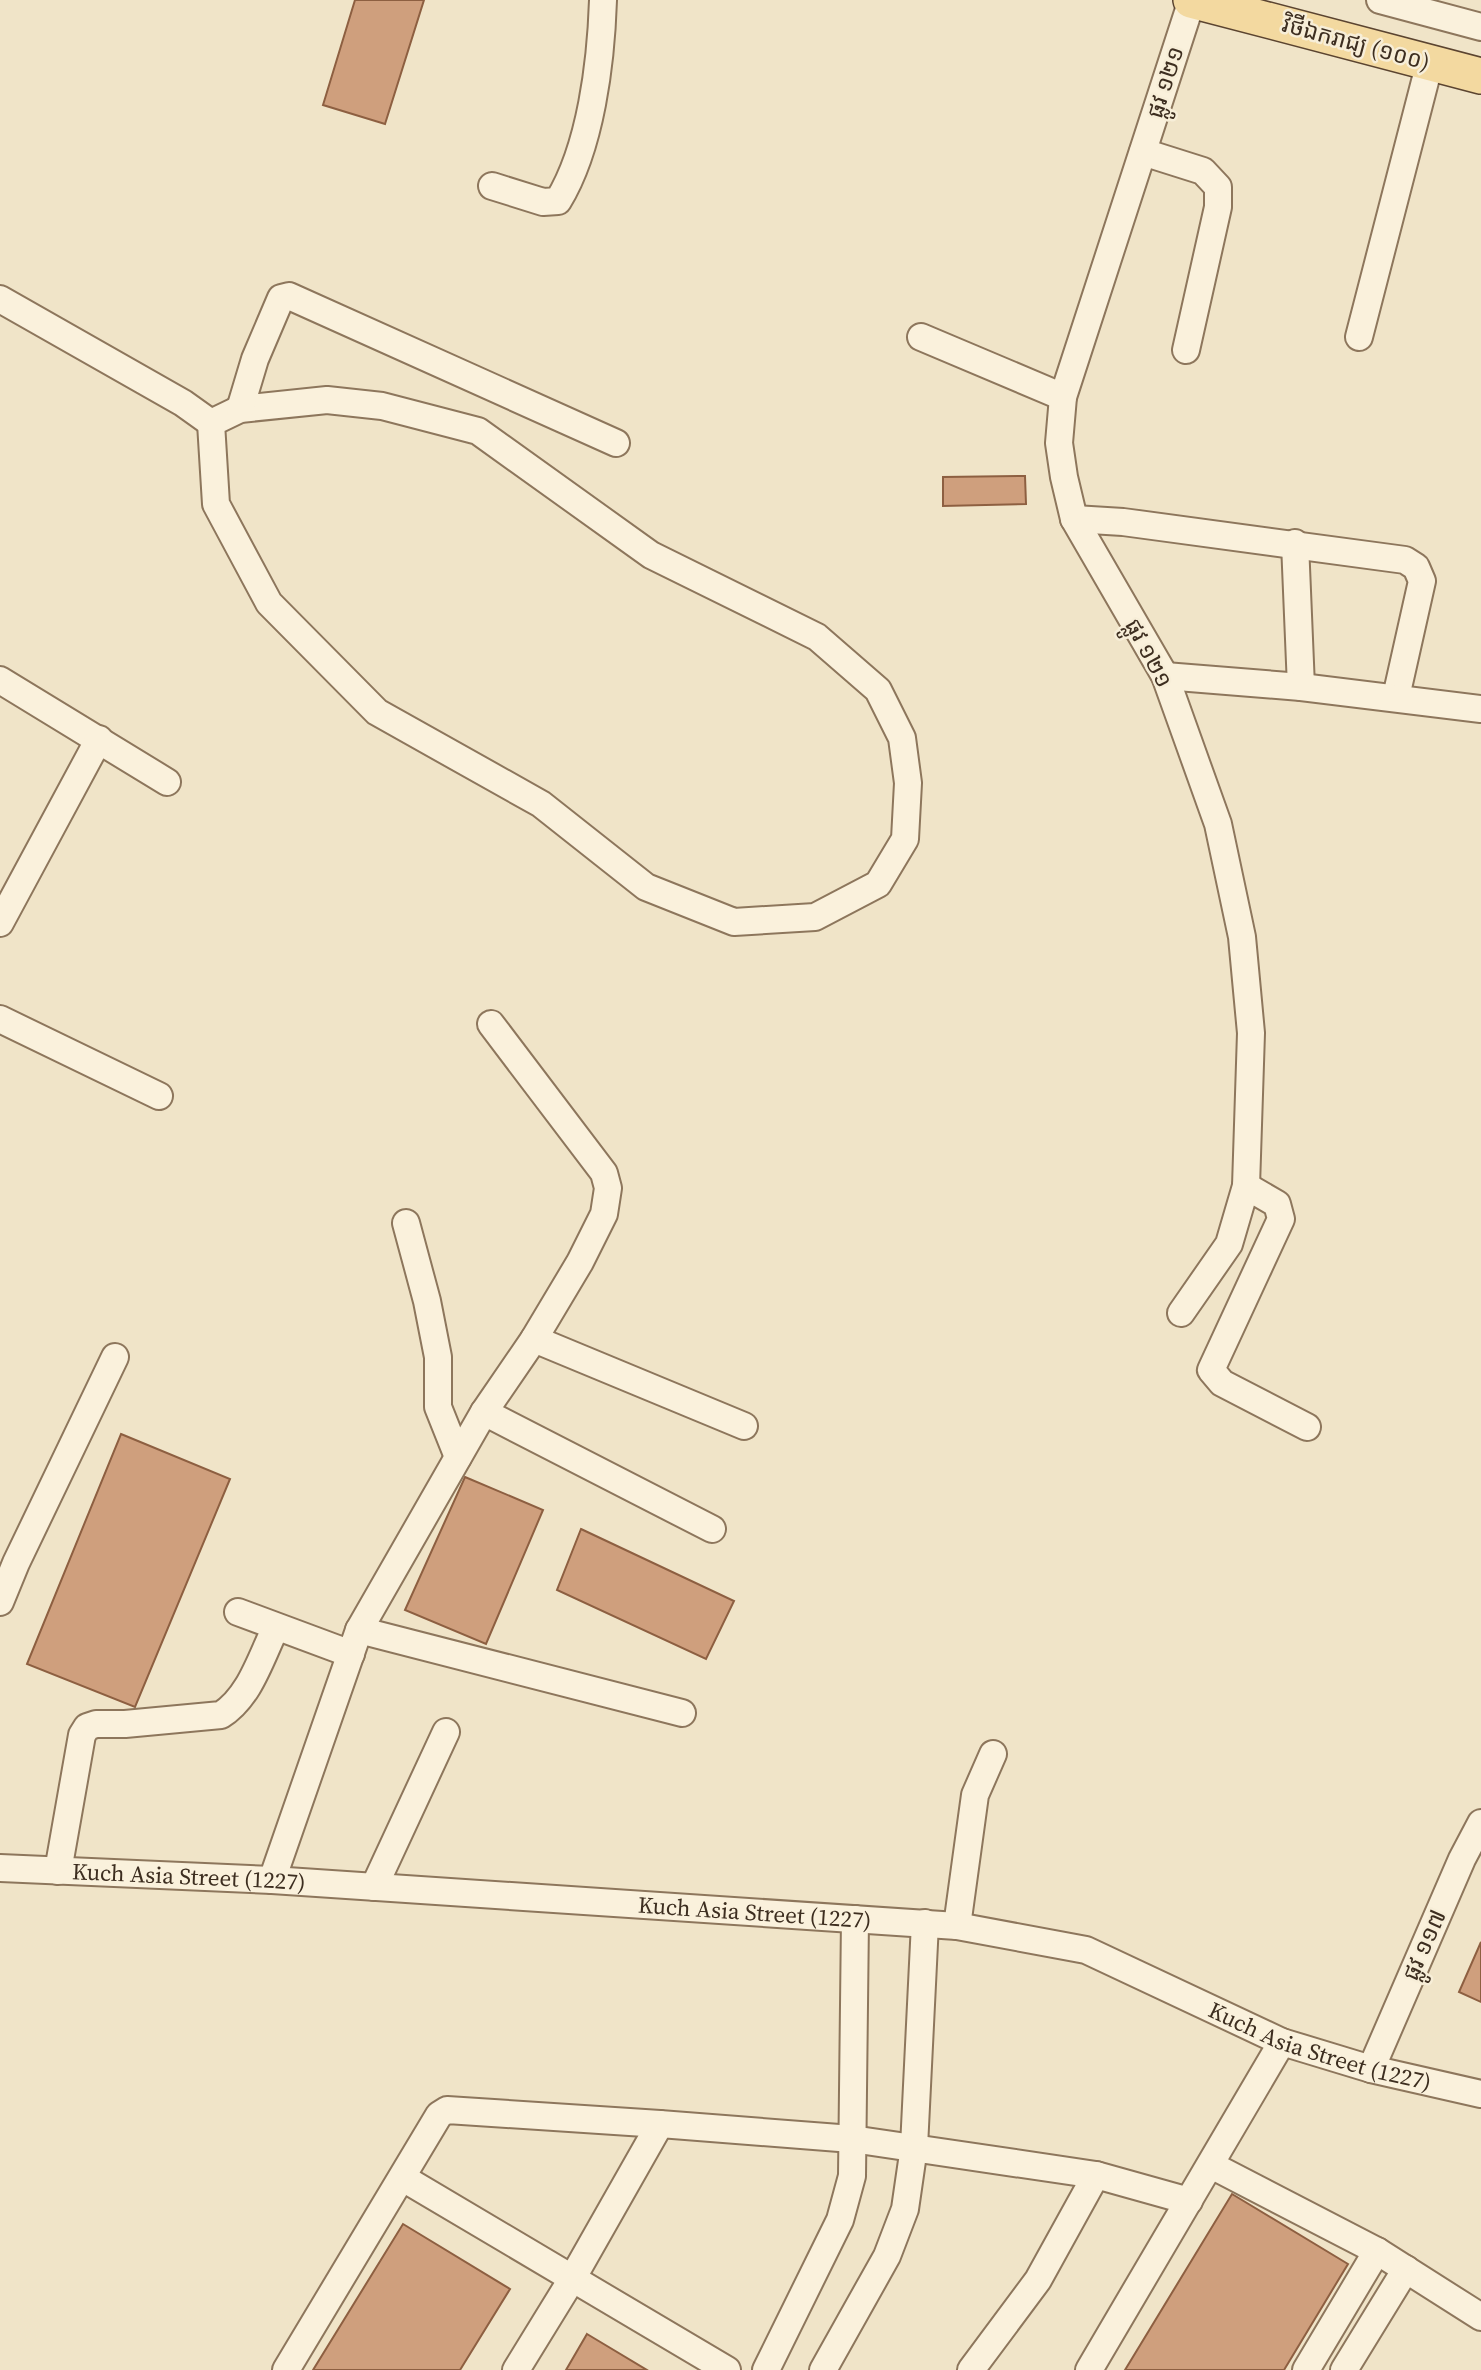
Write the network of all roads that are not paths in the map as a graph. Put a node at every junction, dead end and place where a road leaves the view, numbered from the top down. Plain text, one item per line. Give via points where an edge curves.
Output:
1 (603, 0) edge
2 (1191, 0) edge
3 (1380, 0) edge
4 (1481, 27) edge
5 (1430, 62) junction
6 (1481, 76) edge
7 (1143, 152) junction
8 (492, 186) dead end
9 (0, 299) edge
10 (921, 337) dead end
11 (1359, 337) dead end
12 (1186, 350) dead end
13 (1063, 397) junction
14 (240, 409) junction
15 (211, 423) junction
16 (616, 443) dead end
17 (1074, 519) junction
18 (1294, 543) junction
19 (1165, 676) junction
20 (0, 680) edge
21 (1301, 687) junction
22 (1396, 697) junction
23 (1481, 709) edge
24 (99, 739) junction
25 (167, 782) dead end
26 (0, 923) edge
27 (0, 1019) edge
28 (491, 1024) dead end
29 (159, 1096) dead end
30 (1247, 1186) junction
31 (406, 1223) dead end
32 (1181, 1313) dead end
33 (534, 1339) junction
34 (115, 1357) dead end
35 (484, 1412) junction
36 (744, 1426) dead end
37 (1307, 1427) dead end
38 (458, 1457) junction
39 (712, 1529) dead end
40 (0, 1602) edge
41 (238, 1612) dead end
42 (276, 1627) junction
43 (355, 1642) junction
44 (682, 1713) dead end
45 (446, 1732) dead end
46 (993, 1754) dead end
47 (1481, 1823) edge
48 (1472, 1864) edge
49 (0, 1868) edge
50 (58, 1871) junction
51 (272, 1880) junction
52 (374, 1886) junction
53 (855, 1919) junction
54 (925, 1923) junction
55 (957, 1926) junction
56 (1282, 2042) junction
57 (1371, 2069) junction
58 (1481, 2094) edge
59 (660, 2124) junction
60 (852, 2139) junction
61 (915, 2147) junction
62 (1211, 2165) junction
63 (1096, 2175) junction
64 (403, 2178) junction
65 (1189, 2202) junction
66 (1377, 2252) junction
67 (1406, 2269) junction
68 (572, 2279) junction
69 (1481, 2317) edge
70 (828, 2368) edge
71 (286, 2370) edge
72 (516, 2370) edge
73 (727, 2370) edge
74 (766, 2370) edge
75 (971, 2370) edge
76 (1089, 2370) edge
77 (1306, 2370) edge
78 (1345, 2370) edge

1 - 8 street via 599,67 582,142 558,201 542,202
2 - 5 main road, វិថីឯករាជ្យ (១០០)
2 - 7 street, ផ្លូវ ១២១
3 - 4 street
5 - 6 main road, វិថីឯករាជ្យ (១០០)
5 - 11 street
7 - 12 street via 1203,171 1218,187 1218,207
7 - 13 street, ផ្លូវ ១២១
9 - 15 street
10 - 13 street
13 - 17 street, ផ្លូវ ១២១ via 1059,443
14 - 15 street
14 - 15 street via 327,400 382,406 478,431 651,555 817,637 878,690 902,738 908,783 905,839 878,884 816,917 734,922 646,887 541,804 377,712 269,603 216,504
14 - 16 street via 281,298 289,296
17 - 18 street
17 - 19 street, ផ្លូវ ១២១
18 - 21 street
18 - 22 street via 1405,559 1416,567 1422,581
19 - 21 street
19 - 30 street, ផ្លូវ ១២១ via 1218,824 1241,937 1251,1033
20 - 24 street
21 - 22 street
22 - 23 street
24 - 25 street
24 - 26 street
27 - 29 street
28 - 33 street via 595,1159 608,1188 604,1214
30 - 32 street, ផ្លូវ ១២១ via 1229,1244
30 - 37 street via 1277,1204 1281,1219 1211,1370 1222,1383
31 - 38 street via 438,1357 438,1407
33 - 35 street
33 - 36 street
34 - 40 street
35 - 38 street
35 - 39 street
38 - 43 street
41 - 42 street
42 - 43 street
42 - 50 street via 242,1697 221,1715 87,1727
43 - 44 street
43 - 51 street
45 - 52 street
46 - 55 street via 975,1796
47 - 48 street, ផ្លូវ ១១៧
48 - 57 street, ផ្លូវ ១១៧
49 - 50 street, Kuch Asia Street (1227)
50 - 51 street, Kuch Asia Street (1227)
51 - 52 street, Kuch Asia Street (1227)
52 - 53 street, Kuch Asia Street (1227)
53 - 54 street, Kuch Asia Street (1227)
53 - 60 street
54 - 55 street, Kuch Asia Street (1227)
54 - 61 street
55 - 56 street, Kuch Asia Street (1227) via 1086,1950
56 - 57 street, Kuch Asia Street (1227)
56 - 62 street
57 - 58 street, Kuch Asia Street (1227)
59 - 60 street
59 - 64 street via 447,2110 439,2115
59 - 68 street
60 - 61 street
60 - 74 street via 852,2176 840,2220
61 - 63 street
61 - 70 street via 905,2209 887,2256
62 - 65 street
62 - 66 street
63 - 65 street
63 - 75 street via 1038,2280
64 - 68 street
64 - 71 street
65 - 76 street
66 - 67 street
66 - 77 street
67 - 69 street
67 - 78 street
68 - 72 street
68 - 73 street

